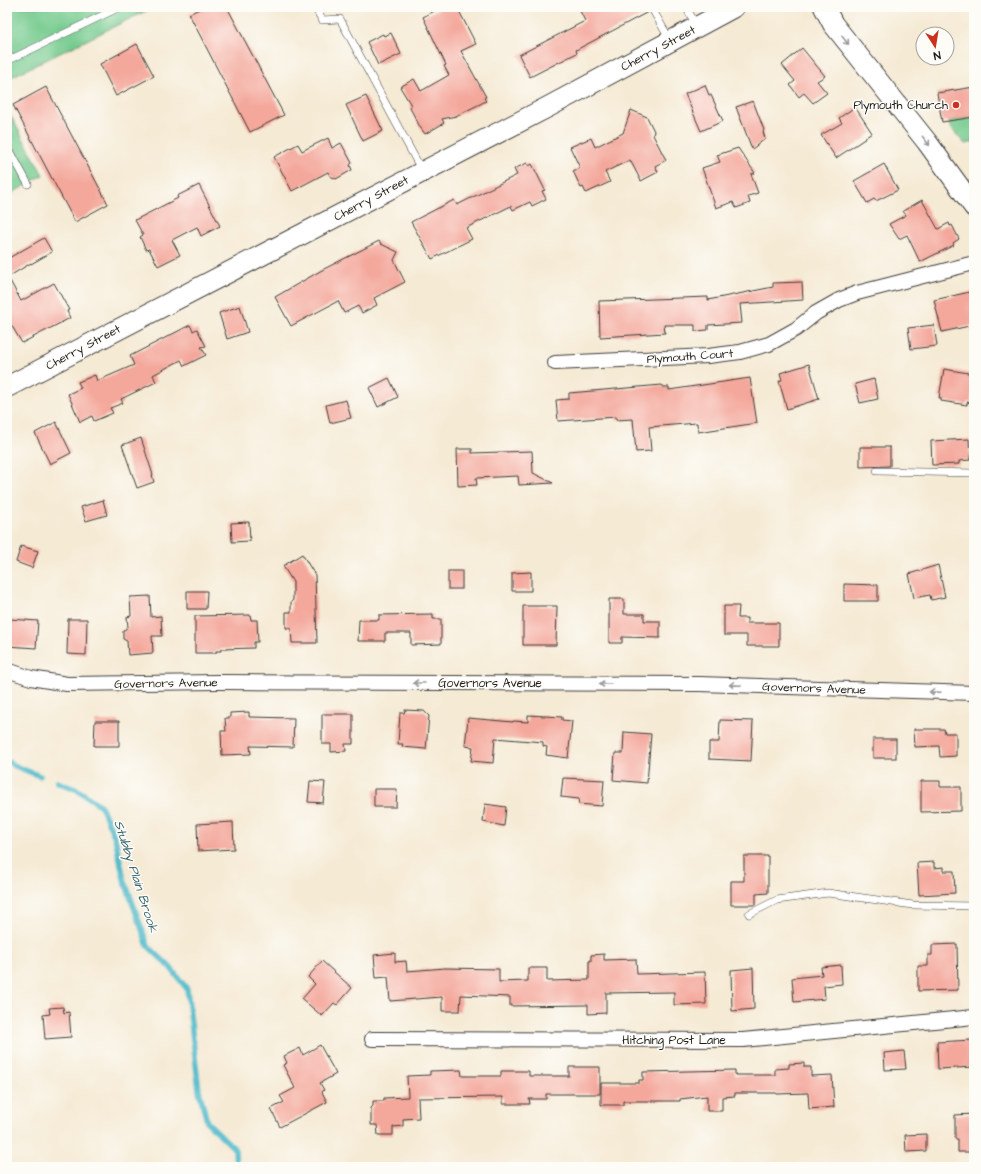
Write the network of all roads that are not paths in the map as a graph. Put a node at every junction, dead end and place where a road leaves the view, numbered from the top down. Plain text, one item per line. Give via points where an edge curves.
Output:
1 (120, 7) edge
2 (315, 7) edge
3 (651, 7) edge
4 (686, 7) edge
5 (734, 7) edge
6 (824, 7) edge
7 (697, 27) junction
8 (670, 41) junction
9 (7, 61) edge
10 (7, 145) edge
11 (423, 172) junction
12 (28, 184) dead end
13 (974, 207) edge
14 (974, 263) edge
15 (555, 363) dead end
16 (7, 387) edge
17 (877, 471) dead end
18 (974, 472) edge
19 (7, 670) edge
20 (974, 693) edge
21 (974, 906) edge
22 (749, 914) dead end
23 (974, 1017) edge
24 (372, 1039) dead end

1 - 9 lane
2 - 11 lane via 322,20 340,19
3 - 8 lane
4 - 7 lane
5 - 7 main road, Cherry Street
6 -> 13 main road via 833,24 927,142
7 - 8 main road, Cherry Street
8 - 11 main road, Cherry Street
10 - 12 lane
11 - 16 main road, Cherry Street
14 - 15 street, Plymouth Court via 857,293 816,313 796,329 769,344 740,352 708,356
17 - 18 lane
20 -> 19 street, Governors Avenue via 699,684 67,684 31,678
21 - 22 lane via 913,905 828,893 777,900
23 - 24 street, Hitching Post Lane via 743,1040

